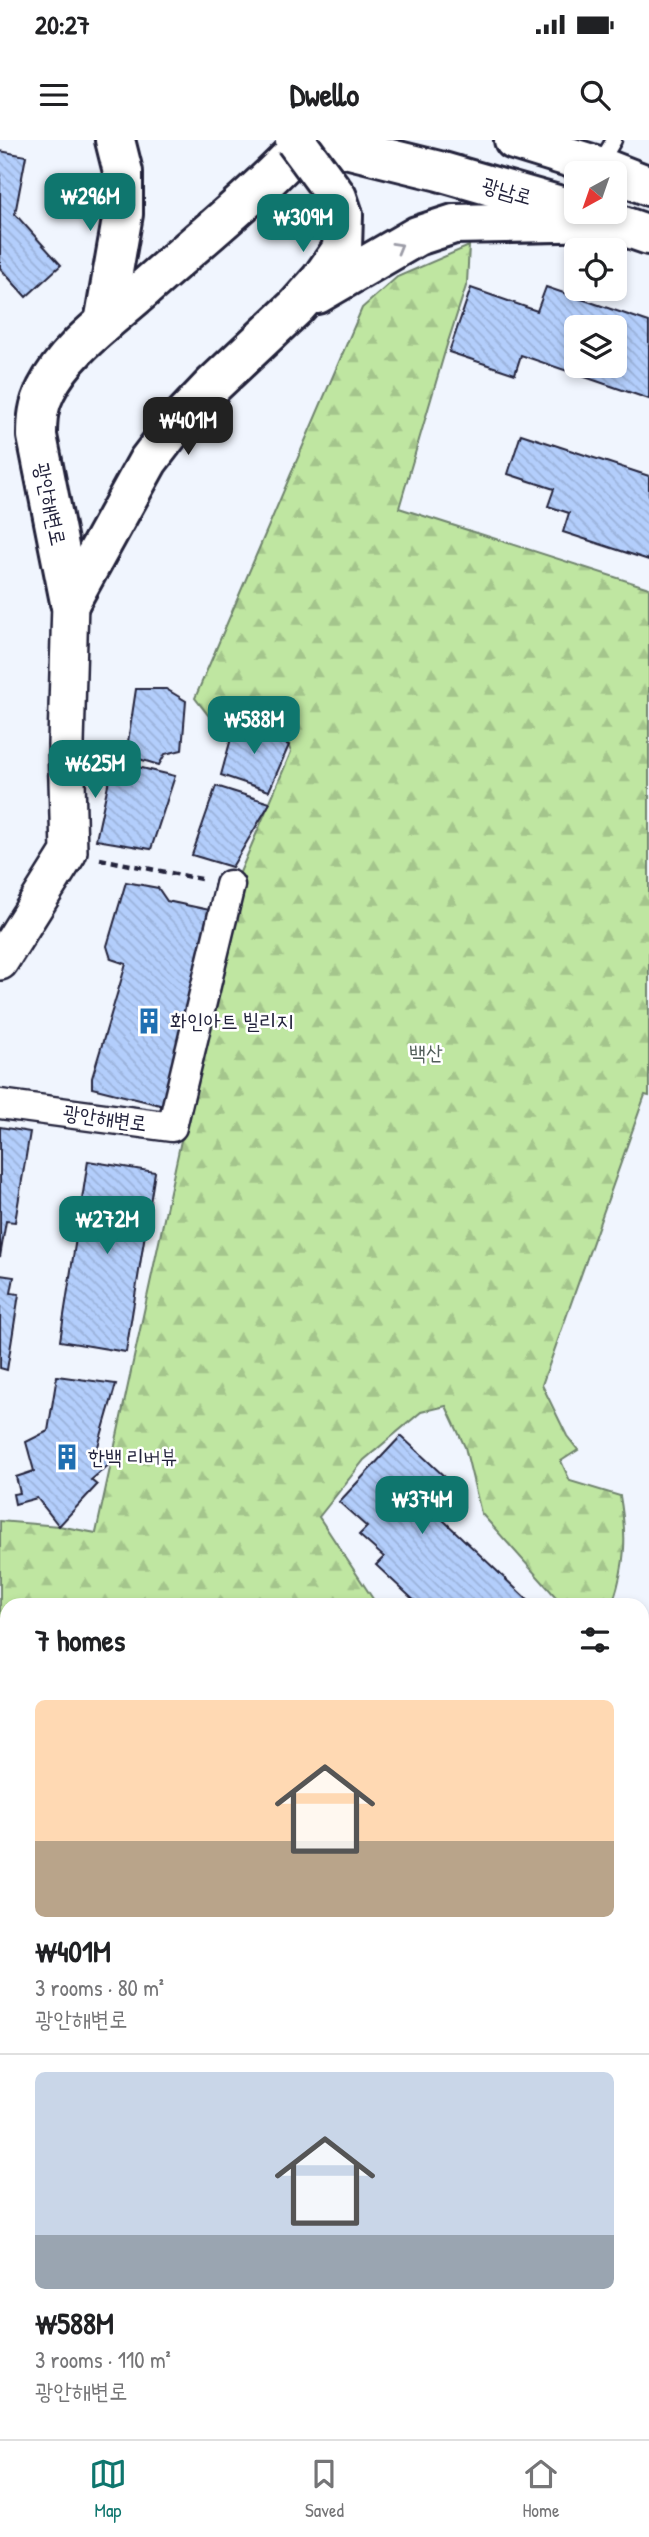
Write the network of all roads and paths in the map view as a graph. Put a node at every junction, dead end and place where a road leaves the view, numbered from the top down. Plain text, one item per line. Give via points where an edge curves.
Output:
1 (116, 140) edge
2 (295, 140) edge
3 (307, 140) edge
4 (313, 140) edge
5 (514, 140) edge
6 (606, 153) edge
7 (649, 186) edge
8 (564, 207) edge
9 (564, 216) edge
10 (618, 224) edge
11 (649, 235) edge
12 (297, 306) junction
13 (104, 323) junction
14 (70, 602) junction
15 (69, 852) junction
16 (230, 885) joint
17 (0, 962) edge
18 (0, 1104) edge

1 - 13 main road via 123,172 123,214
2 - 12 main road, bridge via 337,197 343,215 342,249
3 - 13 main road, 광안해변로 via 266,183
4 - 8 main road, 광남로
5 - 6 main road
6 - 7 main road
12 -> 9 main road via 417,236 454,224
10 - 11 main road, 광남로
12 - 14 main road via 177,423 148,461
13 - 14 main road, 광안해변로 via 63,364 46,388 37,412 40,457
14 - 15 street, 광안해변로
15 - 16 path
15 - 17 street
16 - 18 street, 광안해변로 via 172,1127

